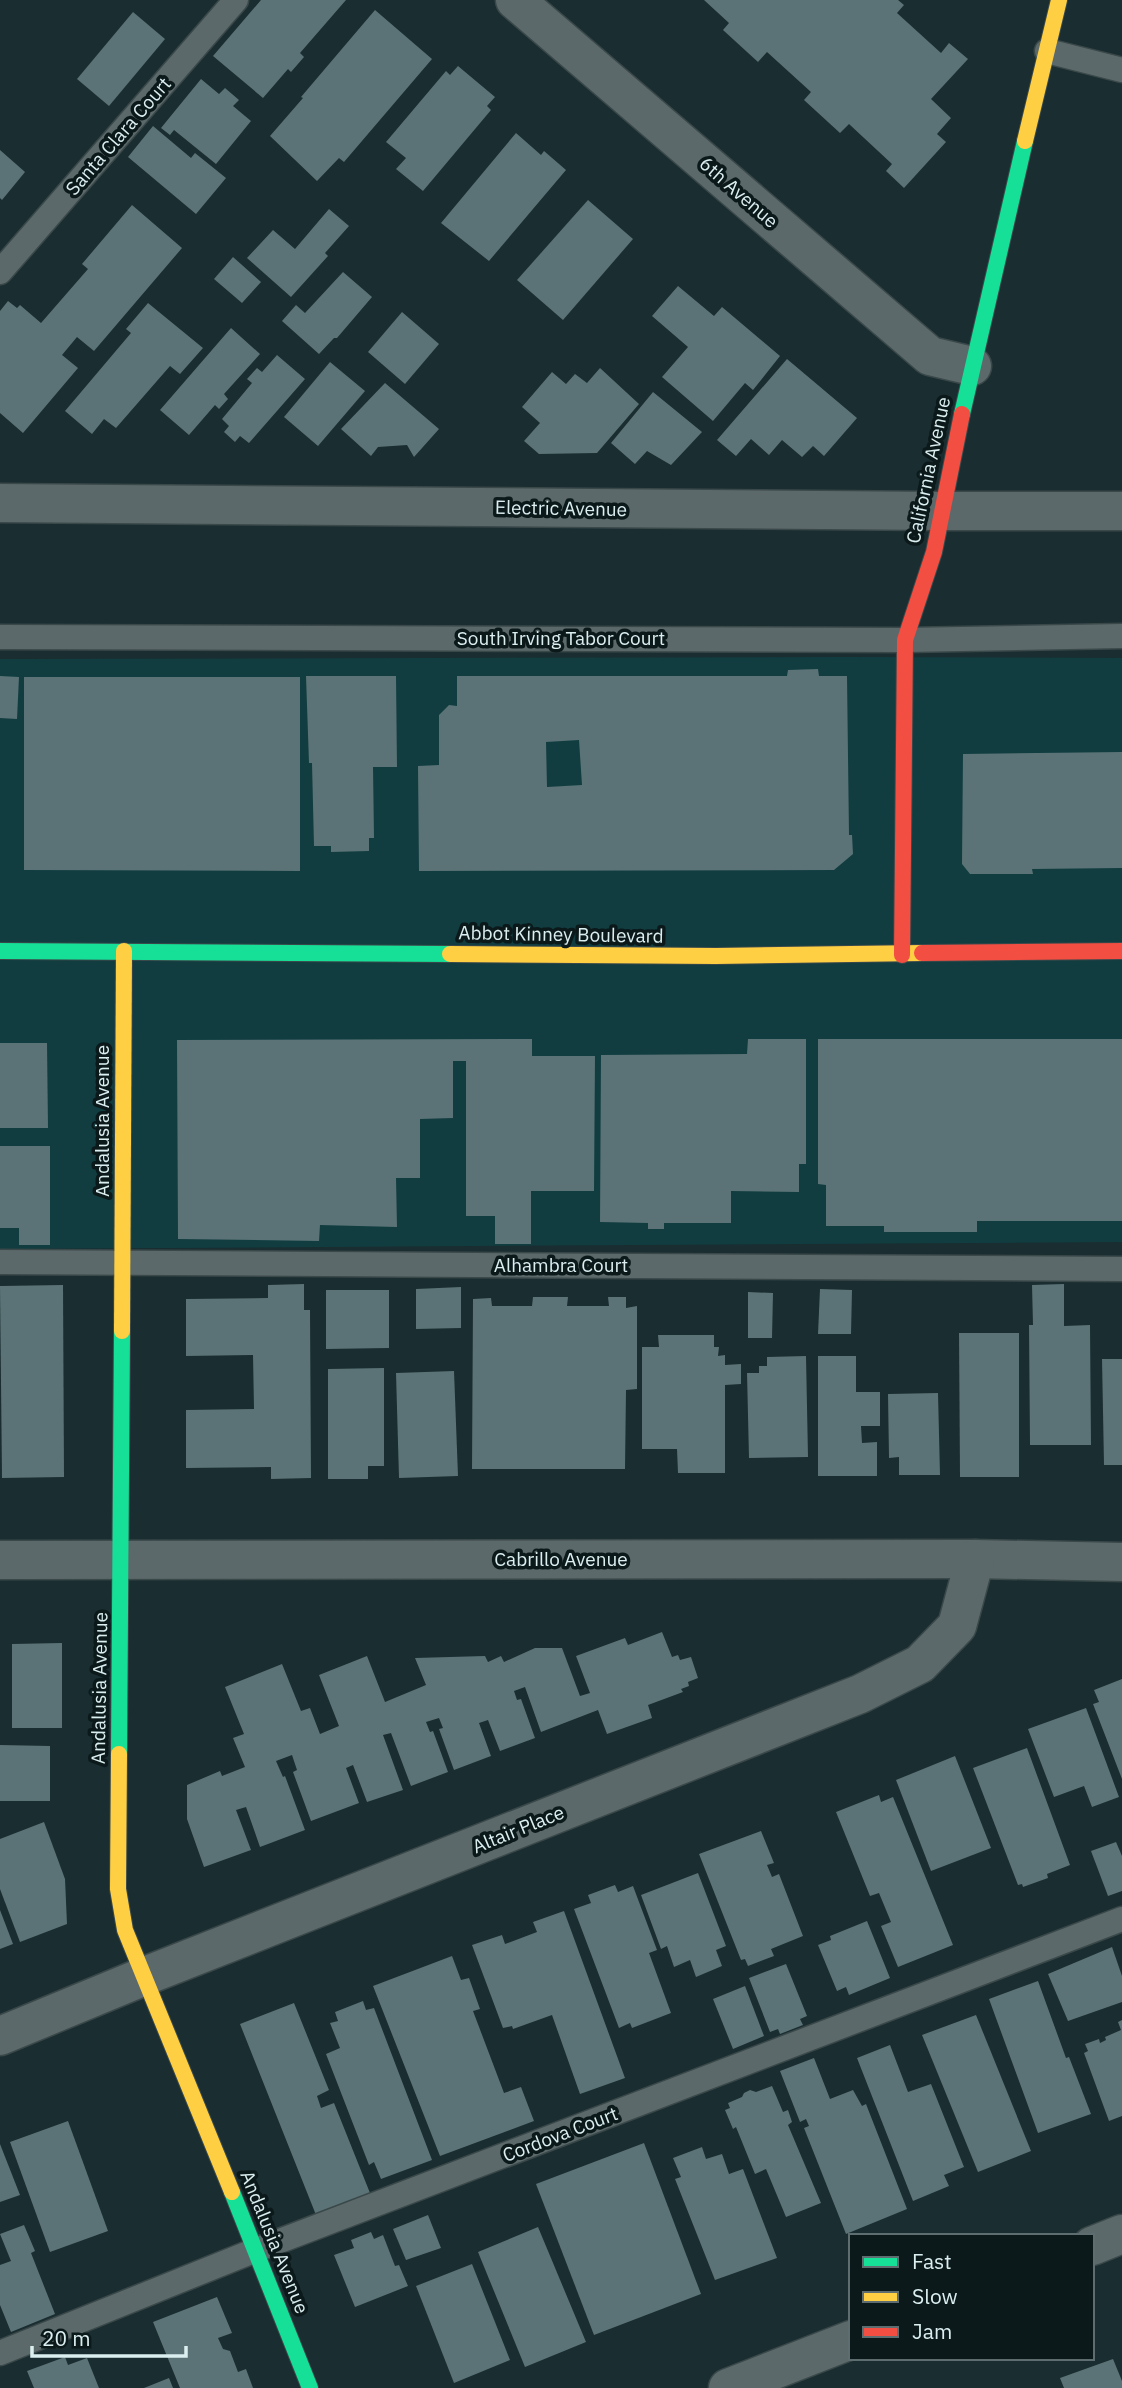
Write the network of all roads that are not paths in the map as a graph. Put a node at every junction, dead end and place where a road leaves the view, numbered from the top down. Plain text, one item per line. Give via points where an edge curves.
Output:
1 (236, 0) edge
2 (515, 0) edge
3 (1059, 0) edge
4 (1047, 51) junction
5 (1122, 70) edge
6 (0, 272) edge
7 (972, 366) junction
8 (0, 503) edge
9 (940, 511) junction
10 (1122, 511) edge
11 (1122, 636) edge
12 (0, 637) edge
13 (905, 640) junction
14 (0, 951) edge
15 (124, 951) junction
16 (1122, 951) edge
17 (902, 955) junction
18 (0, 1262) edge
19 (123, 1262) junction
20 (1122, 1269) edge
21 (975, 1559) junction
22 (0, 1560) edge
23 (121, 1560) junction
24 (1122, 1562) edge
25 (1122, 1919) edge
26 (145, 1976) junction
27 (0, 2036) edge
28 (1122, 2234) edge
29 (1094, 2245) edge
30 (256, 2250) junction
31 (849, 2341) edge
32 (0, 2353) edge
33 (310, 2388) edge
34 (728, 2388) edge

1 - 6 lane, Santa Clara Court
2 - 7 street, 6th Avenue via 930,356
3 - 4 street, California Avenue
4 - 5 lane
4 - 7 street, California Avenue
7 - 9 street, California Avenue
8 - 9 street, Electric Avenue
9 - 10 street, Electric Avenue
9 - 13 street, California Avenue via 933,552
11 - 13 lane, South Irving Tabor Court
12 - 13 lane, South Irving Tabor Court
13 - 17 street, California Avenue
14 - 15 street, Abbot Kinney Boulevard
15 - 17 street, Abbot Kinney Boulevard
15 - 19 street, Andalusia Avenue
16 - 17 street, Abbot Kinney Boulevard
18 - 19 lane, Alhambra Court
19 - 20 lane, Alhambra Court
19 - 23 street, Andalusia Avenue
21 - 23 street, Cabrillo Avenue
21 - 24 street, Cabrillo Avenue
21 - 26 street, Altair Place via 957,1626 920,1664 860,1694
22 - 23 street, Cabrillo Avenue
23 - 26 street, Andalusia Avenue via 118,1889 125,1930
25 - 30 lane, Cordova Court
26 - 27 street, Altair Place
26 - 30 street, Andalusia Avenue
28 - 29 street
30 - 32 lane, Cordova Court
30 - 33 street, Andalusia Avenue
31 - 34 street

